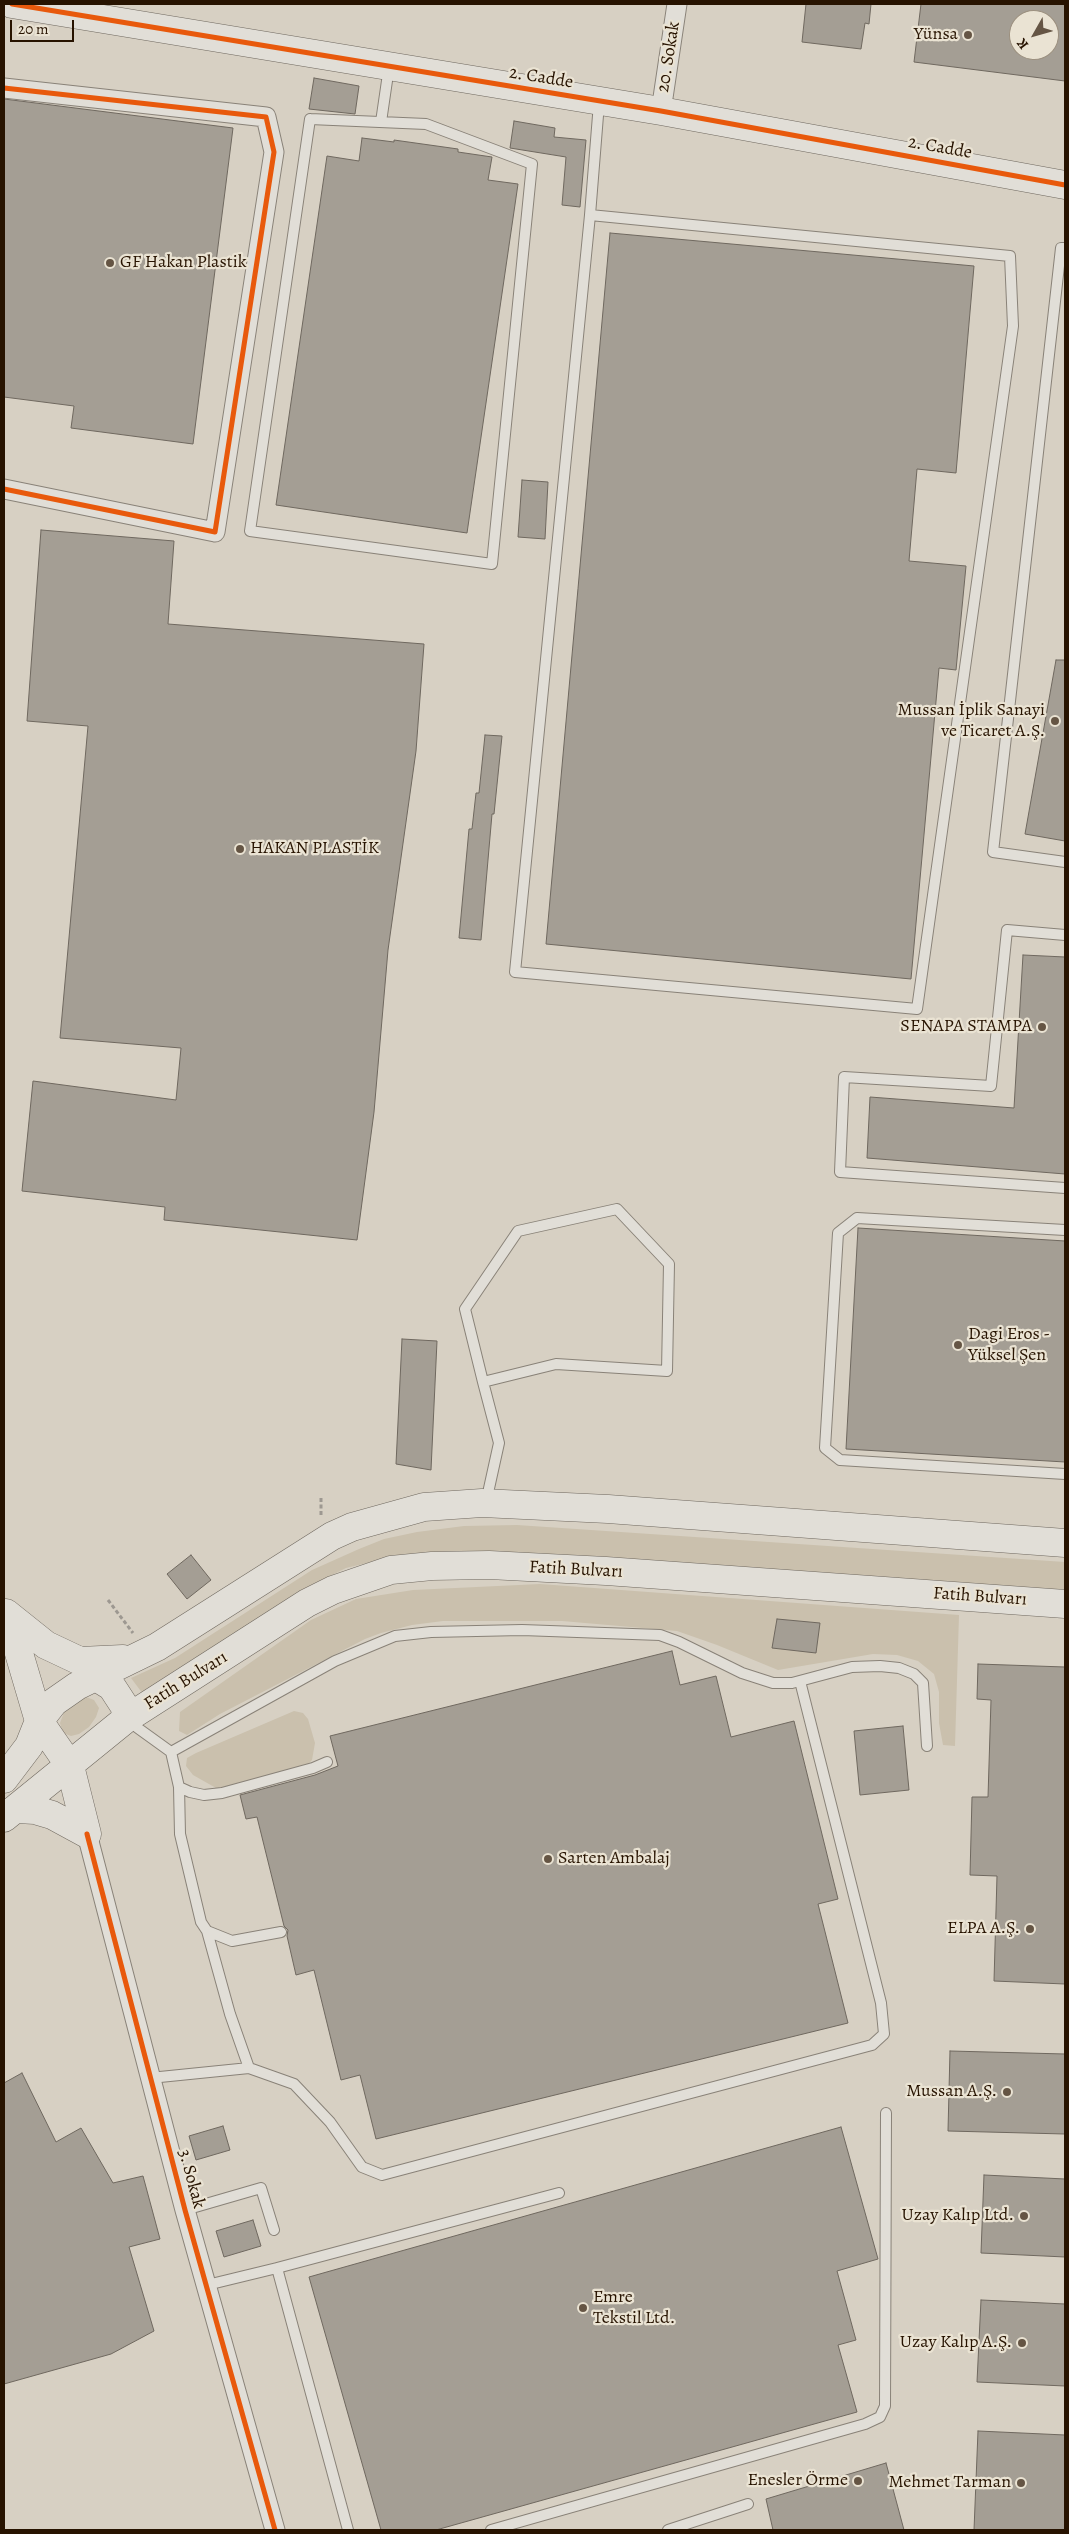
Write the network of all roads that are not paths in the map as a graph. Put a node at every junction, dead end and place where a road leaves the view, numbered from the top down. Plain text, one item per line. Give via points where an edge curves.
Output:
1 (12, 4) edge
2 (677, 4) edge
3 (389, 67) junction
4 (4, 88) edge
5 (599, 101) junction
6 (660, 111) junction
7 (381, 122) junction
8 (1065, 185) edge
9 (590, 215) junction
10 (1065, 248) edge
11 (4, 489) edge
12 (1065, 862) edge
13 (1065, 935) edge
14 (1065, 1188) edge
15 (1065, 1230) edge
16 (483, 1382) junction
17 (1065, 1474) edge
18 (486, 1504) junction
19 (1065, 1543) edge
20 (1065, 1604) edge
21 (6, 1613) edge
22 (134, 1648) junction
23 (96, 1677) junction
24 (800, 1681) junction
25 (126, 1719) junction
26 (40, 1721) junction
27 (927, 1746) dead end
28 (171, 1752) junction
29 (327, 1762) dead end
30 (70, 1766) junction
31 (4, 1779) edge
32 (179, 1787) junction
33 (10, 1814) edge
34 (87, 1834) junction
35 (207, 1931) junction
36 (281, 1932) dead end
37 (249, 2068) junction
38 (150, 2078) junction
39 (886, 2113) dead end
40 (559, 2192) dead end
41 (185, 2210) junction
42 (274, 2230) dead end
43 (277, 2268) junction
44 (207, 2285) junction
45 (748, 2504) dead end
46 (275, 2530) edge
47 (347, 2530) edge
48 (491, 2530) edge
49 (668, 2530) edge

1 - 3 main road, 2. Cadde
2 - 6 street, 20. Sokak
3 - 5 main road, 2. Cadde
3 - 7 lane
4 - 11 street via 266,117 274,152 215,532
5 - 6 main road, 2. Cadde
5 - 9 lane
6 - 8 main road, 2. Cadde
7 - 7 lane via 310,119 250,531 492,564 532,164 426,124
9 - 9 lane via 1010,256 1013,326 917,1009 515,972
10 - 12 lane via 1061,248 993,852
13 - 14 lane via 1007,930 991,1086 844,1076 840,1172
15 - 17 lane via 857,1218 838,1233 825,1448 840,1460
16 - 16 lane via 465,1309 518,1231 616,1209 669,1264 668,1371 556,1364
16 - 18 lane via 498,1443
18 - 19 main road via 618,1510
18 - 22 main road via 424,1507 352,1527 314,1546 180,1633
20 - 25 main road, Fatih Bulvarı via 596,1570 432,1566 391,1570 333,1590 308,1603
21 - 22 main road via 46,1645 80,1661
21 - 26 main road
22 - 23 main road
23 - 25 main road via 112,1687 125,1707
23 - 26 main road via 54,1702
24 - 27 lane via 852,1667 899,1668 914,1674 923,1683
24 - 28 lane via 773,1683 742,1673 660,1635 522,1630 413,1634 387,1639 335,1661
24 - 37 lane via 881,2003 884,2034 872,2045 382,2175 362,2167 330,2122 294,2084
25 - 28 lane
25 - 30 main road, Fatih Bulvarı
26 - 30 main road
26 - 31 main road via 29,1746
28 - 32 lane
29 - 32 lane via 222,1793 204,1795
30 - 33 main road, Fatih Bulvarı
30 - 34 main road
32 - 35 lane via 180,1834 201,1922
33 - 34 main road via 35,1810 52,1815
34 - 38 street, 3. Sokak
35 - 36 lane via 232,1941
35 - 37 lane
37 - 38 lane
38 - 41 street, 3. Sokak
39 - 48 lane via 885,2406 880,2417 865,2424
40 - 43 lane
41 - 42 lane via 261,2188
41 - 44 street, 3. Sokak
43 - 44 lane
43 - 47 lane
44 - 46 street, 3. Sokak
45 - 49 lane

